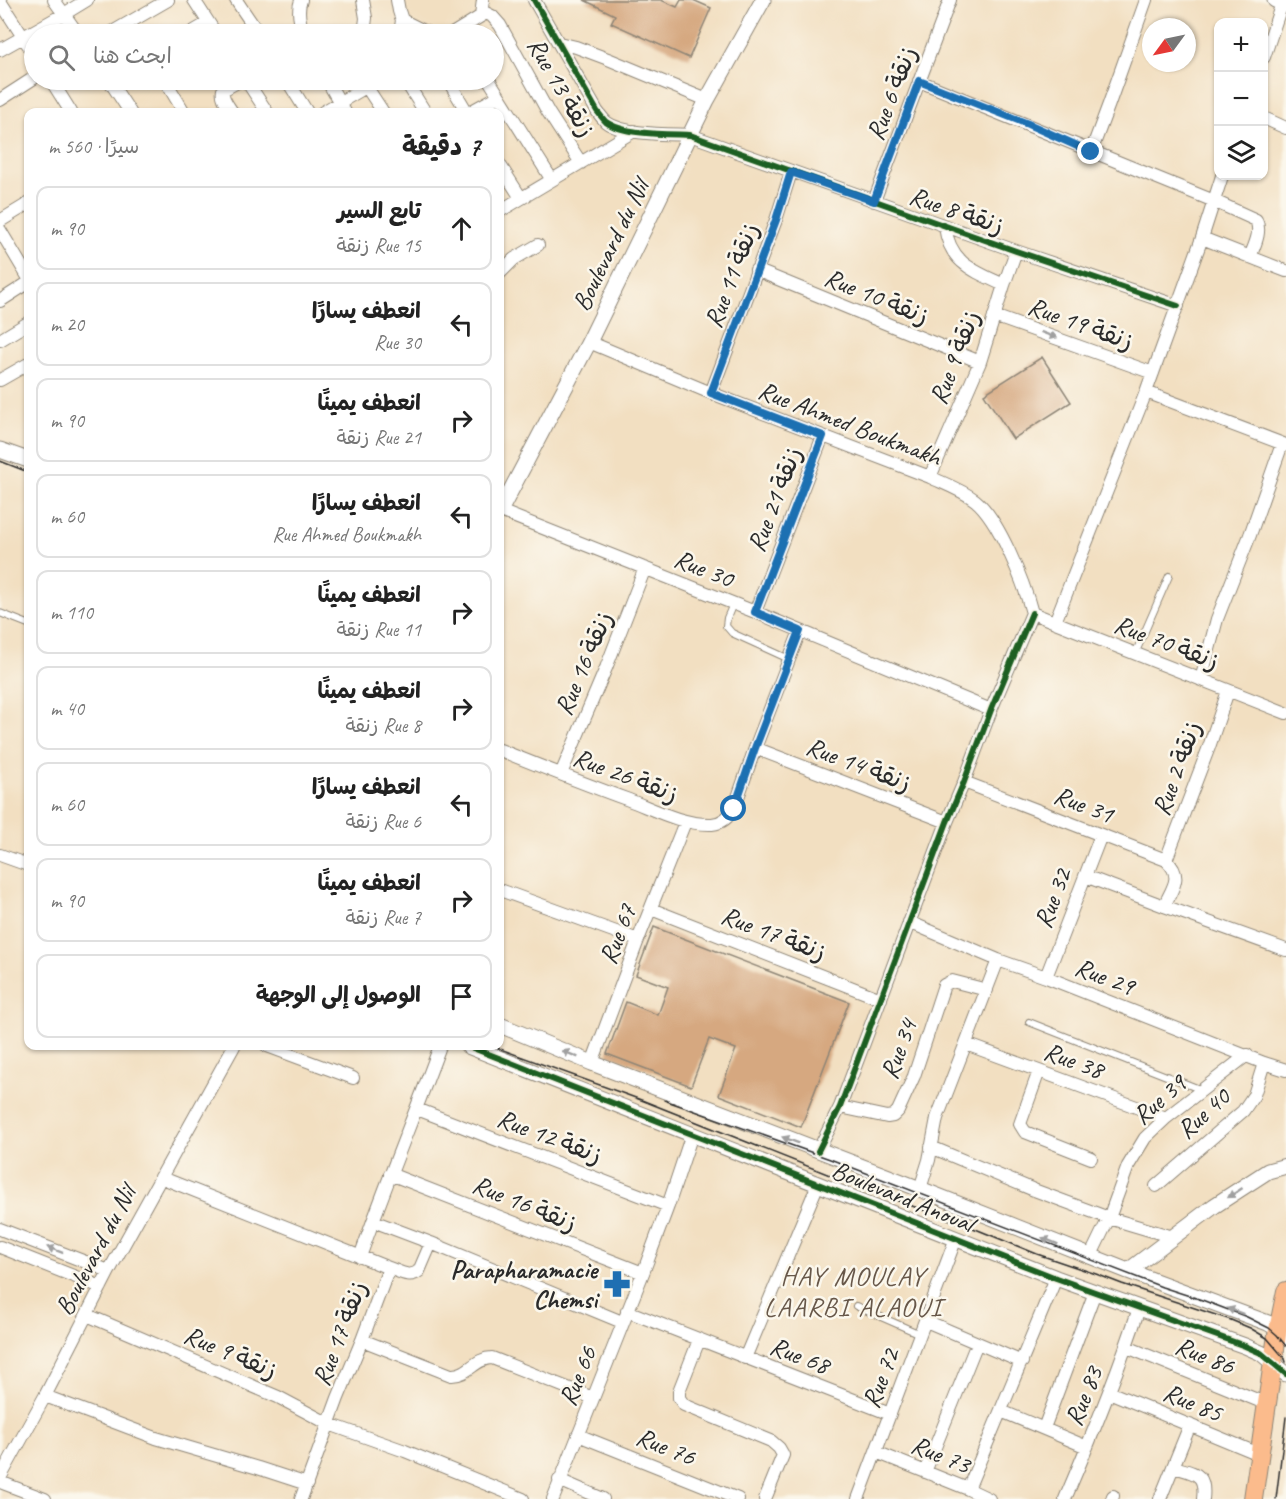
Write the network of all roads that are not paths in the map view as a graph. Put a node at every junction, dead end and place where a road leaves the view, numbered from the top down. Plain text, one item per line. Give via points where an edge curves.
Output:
1 (54, 0) edge
2 (87, 0) edge
3 (168, 0) edge
4 (194, 0) edge
5 (236, 0) edge
6 (301, 0) edge
7 (363, 0) edge
8 (397, 0) edge
9 (483, 0) edge
10 (534, 0) edge
11 (763, 0) edge
12 (950, 0) edge
13 (1146, 0) edge
14 (0, 2) edge
15 (1282, 2) edge
16 (64, 14) junction
17 (481, 15) junction
18 (402, 20) junction
19 (208, 23) edge
20 (46, 24) edge
21 (71, 24) edge
22 (126, 24) edge
23 (252, 24) edge
24 (301, 24) edge
25 (365, 24) edge
26 (401, 24) edge
27 (410, 24) edge
28 (470, 24) edge
29 (499, 24) edge
30 (504, 32) edge
31 (23, 37) joint
32 (559, 43) junction
33 (1268, 43) edge
34 (0, 50) edge
35 (919, 81) junction
36 (24, 84) edge
37 (57, 90) edge
38 (118, 90) edge
39 (171, 90) edge
40 (224, 90) edge
41 (253, 90) edge
42 (293, 90) edge
43 (332, 90) edge
44 (359, 90) edge
45 (369, 90) edge
46 (411, 90) edge
47 (454, 90) edge
48 (495, 90) edge
49 (499, 96) junction
50 (0, 100) edge
51 (707, 100) junction
52 (68, 108) edge
53 (128, 108) edge
54 (182, 108) edge
55 (230, 108) edge
56 (264, 108) edge
57 (304, 108) edge
58 (342, 108) edge
59 (381, 108) edge
60 (422, 108) edge
61 (466, 108) edge
62 (476, 108) edge
63 (1268, 120) edge
64 (1286, 128) edge
65 (634, 131) junction
66 (690, 135) junction
67 (1091, 152) junction
68 (581, 163) junction
69 (504, 171) edge
70 (791, 172) junction
71 (552, 180) junction
72 (1221, 180) edge
73 (521, 198) junction
74 (874, 201) junction
75 (1214, 201) junction
76 (24, 206) edge
77 (504, 209) edge
78 (0, 221) edge
79 (945, 226) junction
80 (0, 230) edge
81 (1202, 238) junction
82 (538, 244) dead end
83 (1016, 251) junction
84 (1250, 257) junction
85 (504, 269) edge
86 (24, 270) edge
87 (756, 270) junction
88 (1286, 271) edge
89 (1004, 285) junction
90 (24, 286) edge
91 (0, 301) edge
92 (1178, 306) junction
93 (994, 316) junction
94 (24, 325) edge
95 (0, 340) edge
96 (589, 342) junction
97 (980, 362) junction
98 (24, 366) edge
99 (1153, 373) junction
100 (0, 380) edge
101 (1146, 392) junction
102 (711, 393) junction
103 (823, 436) junction
104 (1284, 444) edge
105 (0, 450) edge
106 (24, 458) edge
107 (930, 477) junction
108 (504, 503) edge
109 (504, 513) edge
110 (645, 568) junction
111 (1169, 576) dead end
112 (734, 604) junction
113 (755, 612) junction
114 (0, 613) edge
115 (1032, 613) junction
116 (24, 622) edge
117 (1055, 622) junction
118 (800, 631) junction
119 (1135, 654) junction
120 (789, 659) junction
121 (1201, 680) junction
122 (1228, 690) junction
123 (991, 710) junction
124 (1286, 713) edge
125 (755, 748) junction
126 (504, 752) edge
127 (561, 774) junction
128 (964, 782) junction
129 (685, 822) junction
130 (947, 822) junction
131 (1101, 835) junction
132 (0, 855) edge
133 (1166, 860) junction
134 (24, 864) edge
135 (1085, 876) junction
136 (504, 891) edge
137 (1164, 906) junction
138 (651, 909) junction
139 (909, 922) junction
140 (638, 940) junction
141 (1286, 950) edge
142 (998, 960) junction
143 (1046, 977) junction
144 (987, 990) junction
145 (881, 999) junction
146 (1029, 1022) dead end
147 (504, 1026) edge
148 (966, 1044) junction
149 (232, 1050) edge
150 (278, 1050) edge
151 (439, 1050) edge
152 (478, 1050) edge
153 (1247, 1055) junction
154 (592, 1063) junction
155 (1264, 1063) junction
156 (1286, 1070) edge
157 (1039, 1071) junction
158 (353, 1077) dead end
159 (1202, 1090) junction
160 (840, 1107) junction
161 (417, 1109) junction
162 (1166, 1118) junction
163 (692, 1134) junction
164 (931, 1147) junction
165 (818, 1151) junction
166 (1091, 1158) dead end
167 (1286, 1166) edge
168 (390, 1174) junction
169 (160, 1177) junction
170 (818, 1184) junction
171 (1156, 1186) dead end
172 (920, 1189) junction
173 (668, 1206) junction
174 (1109, 1218) junction
175 (373, 1221) junction
176 (0, 1229) edge
177 (1173, 1237) junction
178 (956, 1238) junction
179 (431, 1244) junction
180 (0, 1247) edge
181 (360, 1257) junction
182 (1090, 1257) junction
183 (389, 1268) junction
184 (109, 1271) junction
185 (1128, 1271) junction
186 (643, 1273) junction
187 (1056, 1278) junction
188 (102, 1287) junction
189 (1286, 1291) edge
190 (1095, 1292) junction
191 (856, 1306) dead end
192 (1140, 1308) junction
193 (87, 1315) junction
194 (625, 1317) junction
195 (926, 1321) junction
196 (921, 1334) junction
197 (1282, 1334) edge
198 (362, 1340) junction
199 (699, 1340) junction
200 (977, 1343) junction
201 (1127, 1347) junction
202 (745, 1358) junction
203 (1022, 1362) junction
204 (1280, 1369) edge
205 (1109, 1392) junction
206 (45, 1396) junction
207 (593, 1398) junction
208 (1267, 1404) junction
209 (1001, 1411) junction
210 (890, 1414) junction
211 (329, 1424) junction
212 (1190, 1425) junction
213 (1044, 1428) junction
214 (578, 1435) junction
215 (1087, 1447) junction
216 (876, 1452) junction
217 (1259, 1454) junction
218 (1174, 1467) junction
219 (926, 1472) junction
220 (0, 1480) edge
221 (560, 1480) junction
222 (307, 1484) junction
223 (968, 1489) junction
224 (45, 1499) edge
225 (302, 1499) edge
226 (523, 1499) edge
227 (553, 1499) edge
228 (603, 1499) edge
229 (738, 1499) edge
230 (765, 1499) edge
231 (858, 1499) edge
232 (989, 1499) edge
233 (1065, 1499) edge
234 (1160, 1499) edge
235 (1203, 1499) edge
236 (1253, 1499) edge

1 - 16 street
2 - 16 street
3 - 22 street
4 - 19 street
5 - 23 street
6 - 24 street
7 - 25 street
8 - 18 street
9 - 17 street
10 - 32 street
11 - 51 street, Boulevard du Nil
12 - 35 street, Rue 6 زنقة
13 - 67 street
14 - 31 street
15 - 33 street
16 - 20 street
16 - 21 street
17 - 28 street
17 - 29 street, Rue 13 زنقة via 488,13
18 - 26 street
18 - 27 street
30 - 68 street, Rue 13 زنقة
31 - 34 street
32 - 51 street
32 - 65 street, Rue 8 زنقة via 606,122
35 - 67 street
35 - 74 street, Rue 6 زنقة
36 - 50 street
37 - 52 street
38 - 53 street
39 - 54 street
40 - 55 street
41 - 56 street
42 - 57 street
43 - 58 street
44 - 58 street
45 - 59 street
46 - 60 street
47 - 61 street
48 - 49 street
49 - 62 street
49 - 71 street
51 - 66 street, Boulevard du Nil
63 - 64 street
65 - 66 street, Rue 8 زنقة
65 - 68 street
66 - 70 street, Rue 8 زنقة
66 - 96 street, Boulevard du Nil
67 - 75 street
68 - 71 street
69 - 73 street
70 - 74 street, Rue 8 زنقة
70 - 87 street, Rue 11 زنقة
71 - 73 street
72 - 75 street
73 - 77 street
74 - 79 street, Rue 8 زنقة
75 - 81 street
75 - 84 street via 1256,220 1258,232
76 - 78 street
79 - 83 street, Rue 8 زنقة
79 - 89 street via 951,248 963,263
80 - 86 street
81 - 84 street
81 - 92 street
82 - 85 street
83 - 89 street, Rue 9 زنقة
83 - 92 street, Rue 8 زنقة
84 - 88 street
87 - 97 street, Rue 10 زنقة
87 - 102 street, Rue 11 زنقة
89 - 93 street, Rue 9 زنقة
90 - 91 street
92 - 99 street
93 - 97 street, Rue 9 زنقة
93 -> 99 street, Rue 19 زنقة
94 - 95 street
96 - 102 street, Rue Ahmed Boukmakh
96 - 108 street, Boulevard du Nil
97 - 107 street, Rue 9 زنقة
98 - 100 street
99 - 101 street
101 - 104 street
101 - 117 street
102 - 103 street, Rue Ahmed Boukmakh
103 - 107 street, Rue Ahmed Boukmakh
103 - 113 street, Rue 21 زنقة
104 - 121 street via 1217,619
105 - 106 street
107 - 115 street, Rue Ahmed Boukmakh via 964,492 987,511 1020,577
109 - 110 street, Rue 30
110 - 112 street, Rue 30
110 - 127 street, Rue 16 زنقة
111 - 119 lane
112 - 113 street, Rue 30
112 - 120 lane via 726,627 732,633
113 - 118 street, Rue 30
114 - 116 lane
115 - 117 street, Rue 70 زنقة
115 - 123 street
117 - 119 street, Rue 70 زنقة
118 - 120 street
118 - 123 street, Rue 30
119 - 121 street, Rue 70 زنقة
120 - 125 street
121 - 122 street, Rue 70 زنقة
122 - 124 street, Rue 70 زنقة
122 - 133 street, Rue 2 زنقة
123 - 128 street
125 - 129 street, Rue 26 زنقة via 728,817 714,824
125 - 130 street, Rue 14 زنقة
126 - 127 street, Rue 26 زنقة
127 - 129 street, Rue 26 زنقة
128 - 130 street
128 - 131 street, Rue 31
129 - 138 street, Rue 67
130 - 139 street
131 - 133 street, Rue 31
131 - 135 street, Rue 32
132 - 134 street
133 - 137 street via 1176,879
135 - 137 street
135 - 143 street, Rue 32
136 - 140 street
137 - 141 street
138 - 140 street, Rue 67
138 - 145 street, Rue 17 زنقة
139 - 142 street, Rue 29
139 - 145 street
140 - 154 street, Rue 67
142 - 143 street, Rue 29
142 - 144 street
143 - 153 street, Rue 29
144 - 148 street
144 - 160 street, Rue 34 via 952,981 944,985 914,1076 893,1116 886,1118
145 - 160 street
146 - 159 lane
154 -> 147 street, Boulevard Anoual
148 - 157 street, Rue 38
148 - 164 street via 937,1118
149 - 169 street, Boulevard du Nil
150 - 158 street
151 - 161 street
152 - 163 street, Boulevard Anoual
153 - 155 street, Rue 29
153 - 159 street, Rue 39
165 -> 154 street, Boulevard Anoual
155 - 156 street, Rue 29
155 - 171 street, Rue 40 via 1254,1095 1244,1111
157 - 162 street, Rue 38
157 - 166 street via 1020,1124 1025,1132
159 - 162 street, Rue 39
160 - 165 street
161 - 168 street
161 - 173 street, Rue 12 زنقة
162 - 174 street, Rue 39 via 1136,1152
163 - 170 street, Boulevard Anoual
163 - 173 street, Rue 66
164 - 172 street
164 - 174 street
165 - 172 street, Boulevard Anoual
167 -> 177 street via 1268,1171
168 - 175 street
168 - 186 street, Rue 16 زنقة
169 - 181 street
169 - 184 street, Boulevard du Nil
170 - 178 street, Boulevard Anoual
170 - 202 street
182 -> 172 street, Boulevard Anoual
173 - 186 street, Rue 66
174 - 177 street
174 - 182 street, Rue 39
175 - 179 street
175 - 181 street
184 -> 176 street
177 - 185 street
178 - 187 street, Boulevard Anoual
178 - 195 street, Rue 72
179 - 183 street, Rue 17 زنقة via 415,1274
179 - 194 street
180 - 188 street
181 - 183 street
182 - 185 street, Boulevard Anoual
183 - 198 street, Rue 17 زنقة
184 - 188 street, Boulevard du Nil
197 -> 185 street, Boulevard Anoual via 1268,1323
186 - 194 street, Rue 66
187 - 190 street, Boulevard Anoual
187 - 203 street
188 - 193 street, Boulevard du Nil
189 - 197 main road
190 - 192 street, Boulevard Anoual
190 - 213 street
191 - 196 lane
192 - 201 street, Rue 83
192 - 204 street, Boulevard Anoual via 1253,1349
193 - 206 street, Boulevard du Nil
193 - 211 street, Rue 9 زنقة via 278,1397
194 - 199 street, Rue 68
194 - 207 street, Rue 66
195 - 196 street, Rue 72
195 - 200 street
196 - 210 street, Rue 72
197 - 204 main road
198 - 207 street via 458,1376 479,1360 492,1358
198 - 211 street, Rue 17 زنقة
199 - 202 street, Rue 68
199 - 230 street via 679,1398 684,1405 779,1448 783,1455
200 - 203 street
200 - 219 street
201 - 205 street, Rue 83
201 - 208 street, Rue 86
202 - 210 street, Rue 68
203 - 209 street
204 - 208 main road
205 - 212 street, Rue 85
205 - 215 street, Rue 83
206 - 220 street, Boulevard du Nil
206 - 222 street via 156,1438
207 - 214 street, Rue 66
208 - 217 main road
209 - 213 street
209 - 223 street
210 - 216 street, Rue 72
211 - 222 street, Rue 17 زنقة
211 - 226 street, Rue 9 زنقة
212 - 217 street, Rue 85
212 - 218 street
213 - 215 street
214 - 221 street, Rue 66
214 - 229 street, Rue 76
215 - 233 street, Rue 83
216 - 219 street, Rue 73
216 - 231 street, Rue 72
217 - 236 main road
218 - 234 street
218 - 235 street via 1203,1479
219 - 223 street, Rue 73
220 - 224 street
221 - 227 street, Rue 66
221 - 228 street
222 - 225 street, Rue 17 زنقة
223 - 232 street, Rue 73

